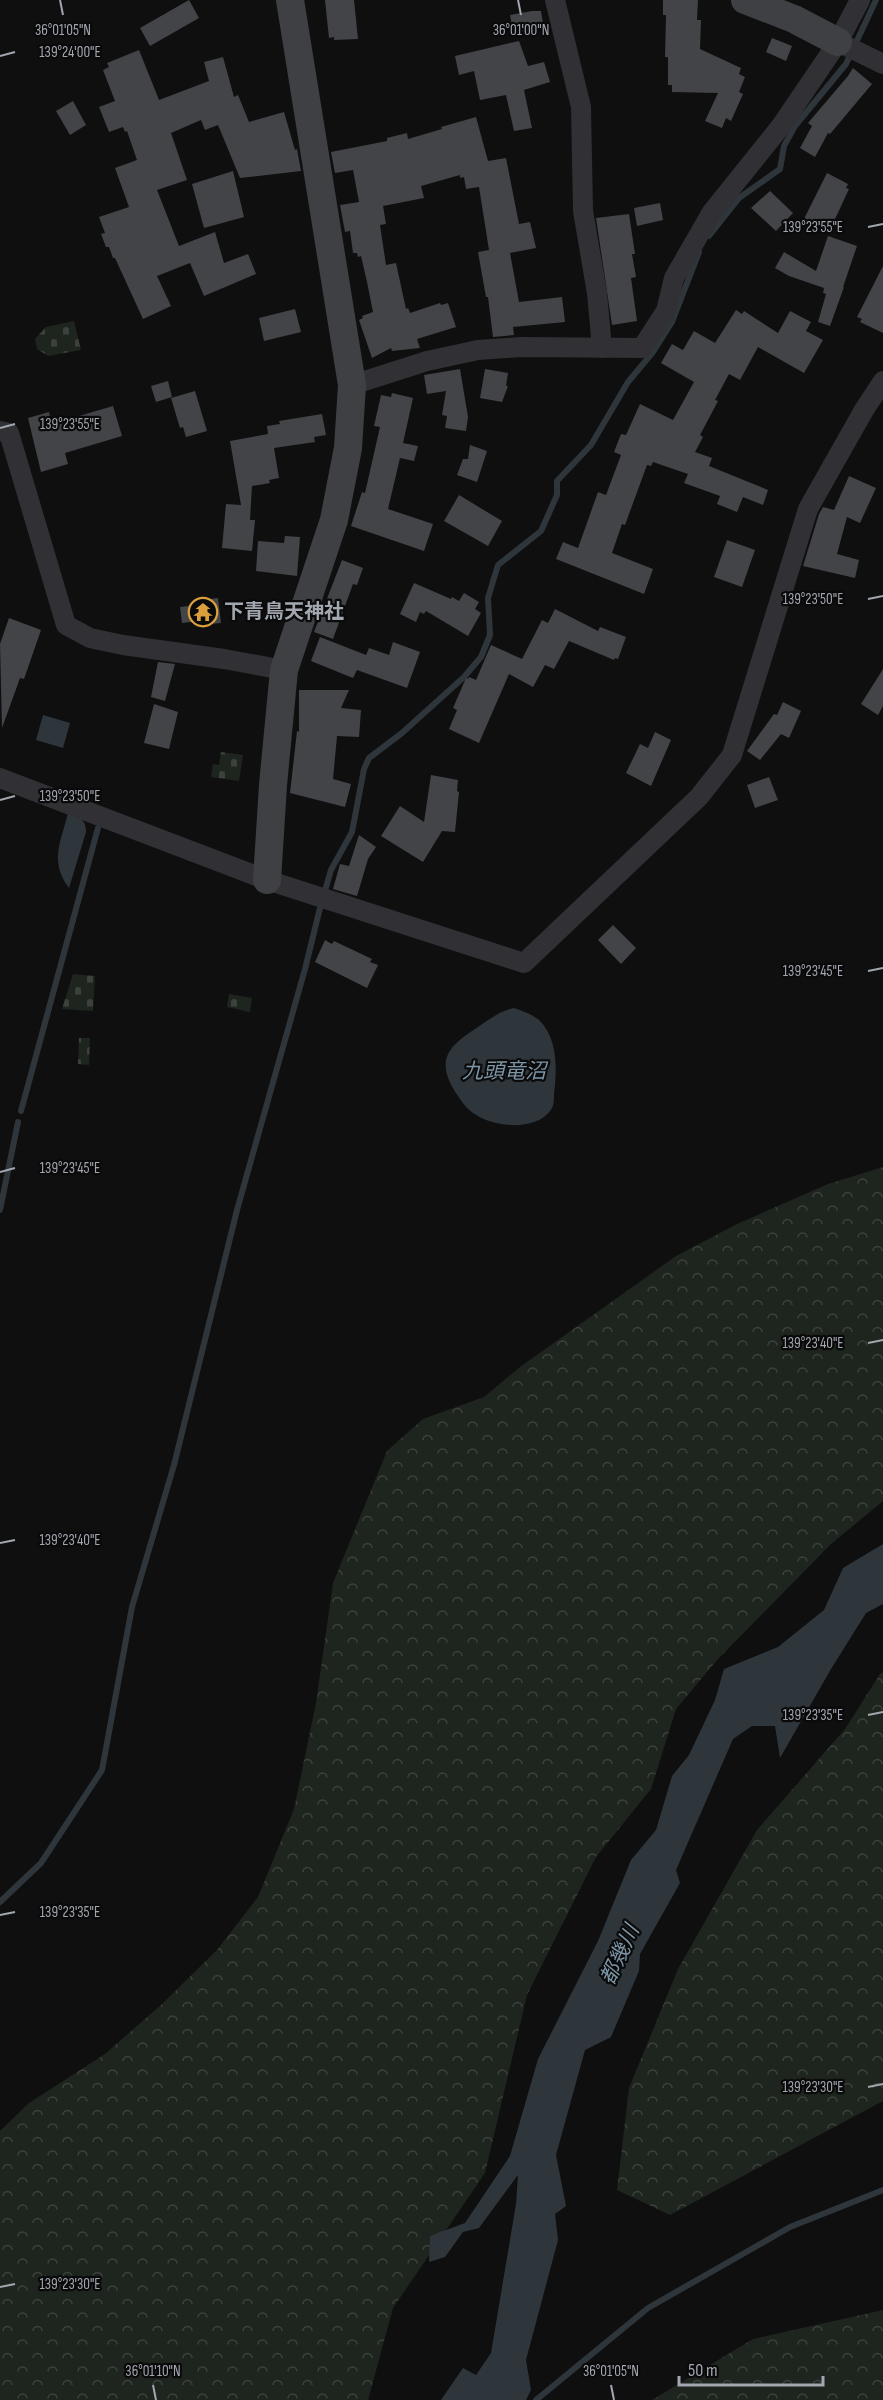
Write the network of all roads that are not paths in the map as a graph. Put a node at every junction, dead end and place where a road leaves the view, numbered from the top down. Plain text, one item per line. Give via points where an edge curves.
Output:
1 (290, 0) edge
2 (555, 0) edge
3 (745, 0) edge
4 (860, 0) edge
5 (838, 42) junction
6 (883, 64) edge
7 (602, 348) junction
8 (883, 381) edge
9 (352, 386) junction
10 (0, 431) edge
11 (284, 670) junction
12 (0, 778) edge
13 (267, 879) junction

1 - 9 street
2 - 7 street via 581,107 583,211
3 - 5 street
4 - 5 street
5 - 6 street
5 - 7 street via 781,126 712,212 674,278 666,310 642,348
7 - 9 street via 478,350
8 - 13 street via 808,509 732,754 699,797 524,963
9 - 11 street via 348,448 334,520
10 - 11 street via 9,433 66,625 90,638 123,645
11 - 13 street
12 - 13 street

